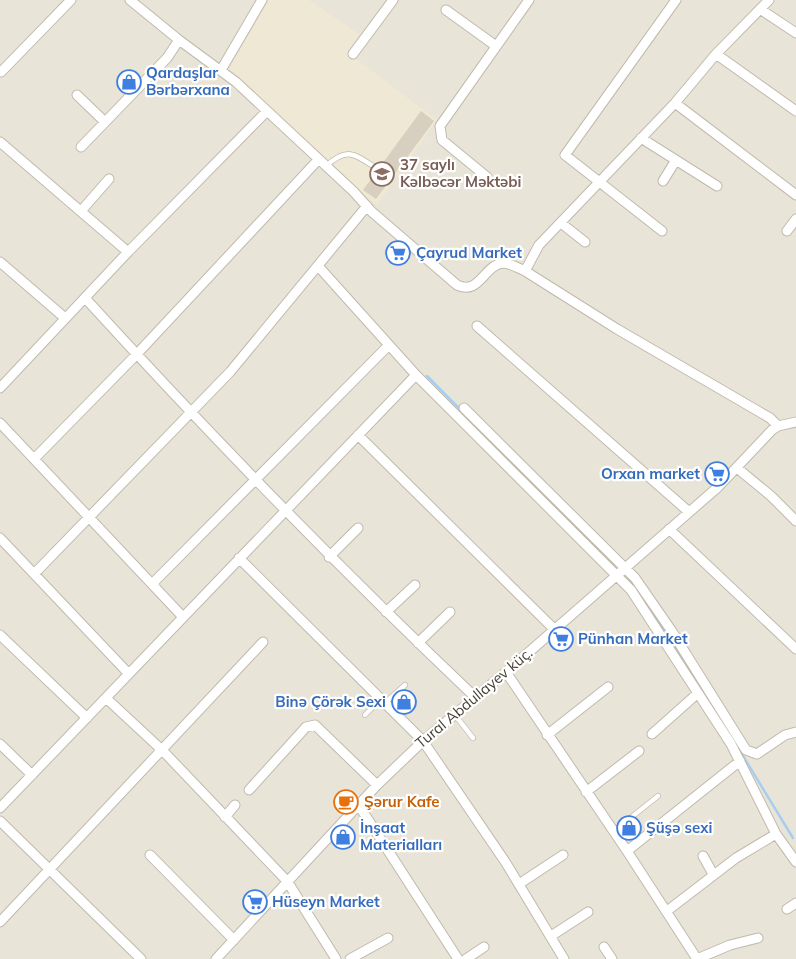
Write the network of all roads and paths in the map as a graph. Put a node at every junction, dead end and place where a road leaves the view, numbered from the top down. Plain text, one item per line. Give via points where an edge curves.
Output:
1 (71, 0) edge
2 (130, 0) edge
3 (262, 0) edge
4 (393, 0) edge
5 (529, 0) edge
6 (676, 0) edge
7 (769, 0) edge
8 (760, 9) junction
9 (446, 10) dead end
10 (796, 33) edge
11 (179, 40) junction
12 (496, 46) junction
13 (353, 54) dead end
14 (716, 54) junction
15 (221, 70) junction
16 (1, 72) edge
17 (77, 95) dead end
18 (675, 103) junction
19 (796, 111) edge
20 (267, 112) junction
21 (105, 122) junction
22 (641, 138) junction
23 (0, 142) edge
24 (81, 146) dead end
25 (676, 160) junction
26 (321, 163) junction
27 (372, 166) dead end
28 (486, 177) dead end
29 (109, 179) dead end
30 (663, 181) dead end
31 (599, 182) junction
32 (717, 186) dead end
33 (796, 195) edge
34 (367, 206) junction
35 (81, 211) junction
36 (796, 218) edge
37 (561, 223) junction
38 (662, 231) dead end
39 (787, 231) dead end
40 (585, 242) dead end
41 (128, 252) junction
42 (0, 262) edge
43 (318, 266) junction
44 (525, 271) junction
45 (84, 298) junction
46 (65, 318) junction
47 (477, 326) dead end
48 (388, 345) junction
49 (136, 355) junction
50 (416, 375) junction
51 (0, 387) edge
52 (464, 408) dead end
53 (191, 413) junction
54 (796, 422) edge
55 (0, 423) edge
56 (778, 426) junction
57 (358, 435) junction
58 (34, 459) junction
59 (736, 468) junction
60 (256, 481) junction
61 (285, 510) junction
62 (689, 512) junction
63 (90, 517) junction
64 (796, 521) edge
65 (358, 528) dead end
66 (669, 529) junction
67 (0, 538) edge
68 (329, 557) junction
69 (239, 558) junction
70 (626, 567) junction
71 (34, 574) junction
72 (617, 574) junction
73 (153, 583) junction
74 (415, 585) dead end
75 (386, 612) junction
76 (450, 612) dead end
77 (183, 617) junction
78 (554, 629) junction
79 (0, 635) edge
80 (263, 642) dead end
81 (418, 642) junction
82 (796, 649) edge
83 (506, 672) junction
84 (129, 674) junction
85 (405, 685) dead end
86 (608, 687) dead end
87 (698, 693) junction
88 (106, 698) junction
89 (476, 698) junction
90 (383, 701) junction
91 (365, 715) dead end
92 (455, 715) junction
93 (87, 718) junction
94 (796, 732) edge
95 (652, 734) dead end
96 (547, 735) junction
97 (473, 738) dead end
98 (423, 740) junction
99 (0, 744) edge
100 (163, 751) junction
101 (639, 751) dead end
102 (740, 761) junction
103 (32, 775) junction
104 (376, 785) junction
105 (249, 790) dead end
106 (586, 792) junction
107 (658, 796) dead end
108 (358, 804) junction
109 (235, 805) dead end
110 (0, 808) edge
111 (225, 817) junction
112 (0, 821) edge
113 (614, 831) junction
114 (776, 834) junction
115 (628, 851) junction
116 (150, 855) dead end
117 (563, 856) dead end
118 (703, 856) dead end
119 (796, 862) edge
120 (48, 869) junction
121 (713, 874) junction
122 (287, 881) junction
123 (519, 884) junction
124 (796, 902) edge
125 (787, 909) dead end
126 (667, 911) junction
127 (588, 912) dead end
128 (0, 922) edge
129 (551, 936) junction
130 (388, 938) dead end
131 (758, 938) dead end
132 (234, 940) junction
133 (484, 947) dead end
134 (604, 947) dead end
135 (141, 959) edge
136 (216, 959) edge
137 (336, 959) edge
138 (350, 959) edge
139 (458, 959) edge
140 (466, 959) edge
141 (564, 959) edge
142 (612, 959) edge
143 (697, 959) edge

1 - 16 street
2 - 11 street
3 - 15 street
4 - 13 street
5 - 12 street
6 - 31 street via 566,151 568,159
7 - 8 street
8 - 10 street
8 - 14 street
9 - 12 street
11 - 15 street
11 - 21 street
12 - 28 street via 440,126 442,140
14 - 18 street
14 - 19 street
15 - 20 street
17 - 21 street
18 - 22 street
18 - 33 street
20 - 26 street
20 - 41 street
21 - 24 street
22 - 25 street
22 - 31 street
23 - 35 street
25 - 30 street
25 - 32 street
26 - 27 lane via 354,154
26 - 34 street
26 - 49 street
29 - 35 street
31 - 37 street
31 - 38 street
34 - 43 street
34 - 44 street via 462,288 473,287 501,264 510,264
35 - 41 street
36 - 39 street
37 - 40 street
37 - 44 street via 539,244
41 - 45 street
42 - 46 street
43 - 48 street
43 - 53 street via 230,372
44 - 56 street via 770,418
45 - 46 street
45 - 49 street
46 - 51 street
47 - 62 street
48 - 50 street
48 - 60 street
49 - 53 street
49 - 58 street
50 - 57 street
50 - 72 street
52 - 70 street
53 - 60 street
53 - 63 street
54 - 56 street, Tural Abdullayev küç.
55 - 58 street
56 - 59 street, Tural Abdullayev küç.
57 - 61 street
57 - 78 street
58 - 63 street
59 - 62 street, Tural Abdullayev küç.
59 - 64 street
60 - 61 street
60 - 73 street
61 - 68 street
61 - 69 street
62 - 66 street, Tural Abdullayev küç.
63 - 71 street
63 - 73 street
65 - 68 street
66 - 70 street, Tural Abdullayev küç.
66 - 82 street
67 - 71 street
68 - 75 street
69 - 77 street
69 - 90 street
70 - 72 street, Tural Abdullayev küç.
70 - 94 street via 671,630 746,750 757,754 785,735
71 - 84 street
72 - 78 street, Tural Abdullayev küç.
72 - 87 street
73 - 77 street
74 - 75 street
75 - 81 street
76 - 81 street
77 - 84 street
78 - 83 street, Tural Abdullayev küç.
79 - 93 street
80 - 100 street
81 - 89 street
83 - 89 street, Tural Abdullayev küç.
83 - 96 street
84 - 88 street
85 - 90 lane
86 - 96 street
87 - 95 street
87 - 102 street
88 - 93 street
88 - 100 street
89 - 92 street, Tural Abdullayev küç.
90 - 91 lane
90 - 98 street
92 - 97 lane
92 - 98 street, Tural Abdullayev küç.
93 - 103 street
96 - 106 street
98 - 104 street, Tural Abdullayev küç.
98 - 123 street
99 - 103 street
100 - 111 street
100 - 120 street
101 - 106 street
102 - 114 street
102 - 115 street
103 - 110 street
104 - 105 street via 311,724
104 - 108 street, Tural Abdullayev küç.
106 - 113 street
107 - 113 lane
108 - 122 street, Tural Abdullayev küç.
108 - 139 street
109 - 111 street
111 - 122 street
112 - 120 street
113 - 115 street
114 - 119 street
114 - 121 street
115 - 126 street
116 - 132 street
117 - 123 street
118 - 121 street
120 - 128 street
120 - 135 street
121 - 126 street
122 - 132 street, Tural Abdullayev küç.
122 - 137 street
123 - 129 street
124 - 125 street
126 - 143 street
127 - 129 street
129 - 141 street
130 - 138 street
131 - 143 street
132 - 136 street, Tural Abdullayev küç.
133 - 140 street
134 - 142 street

